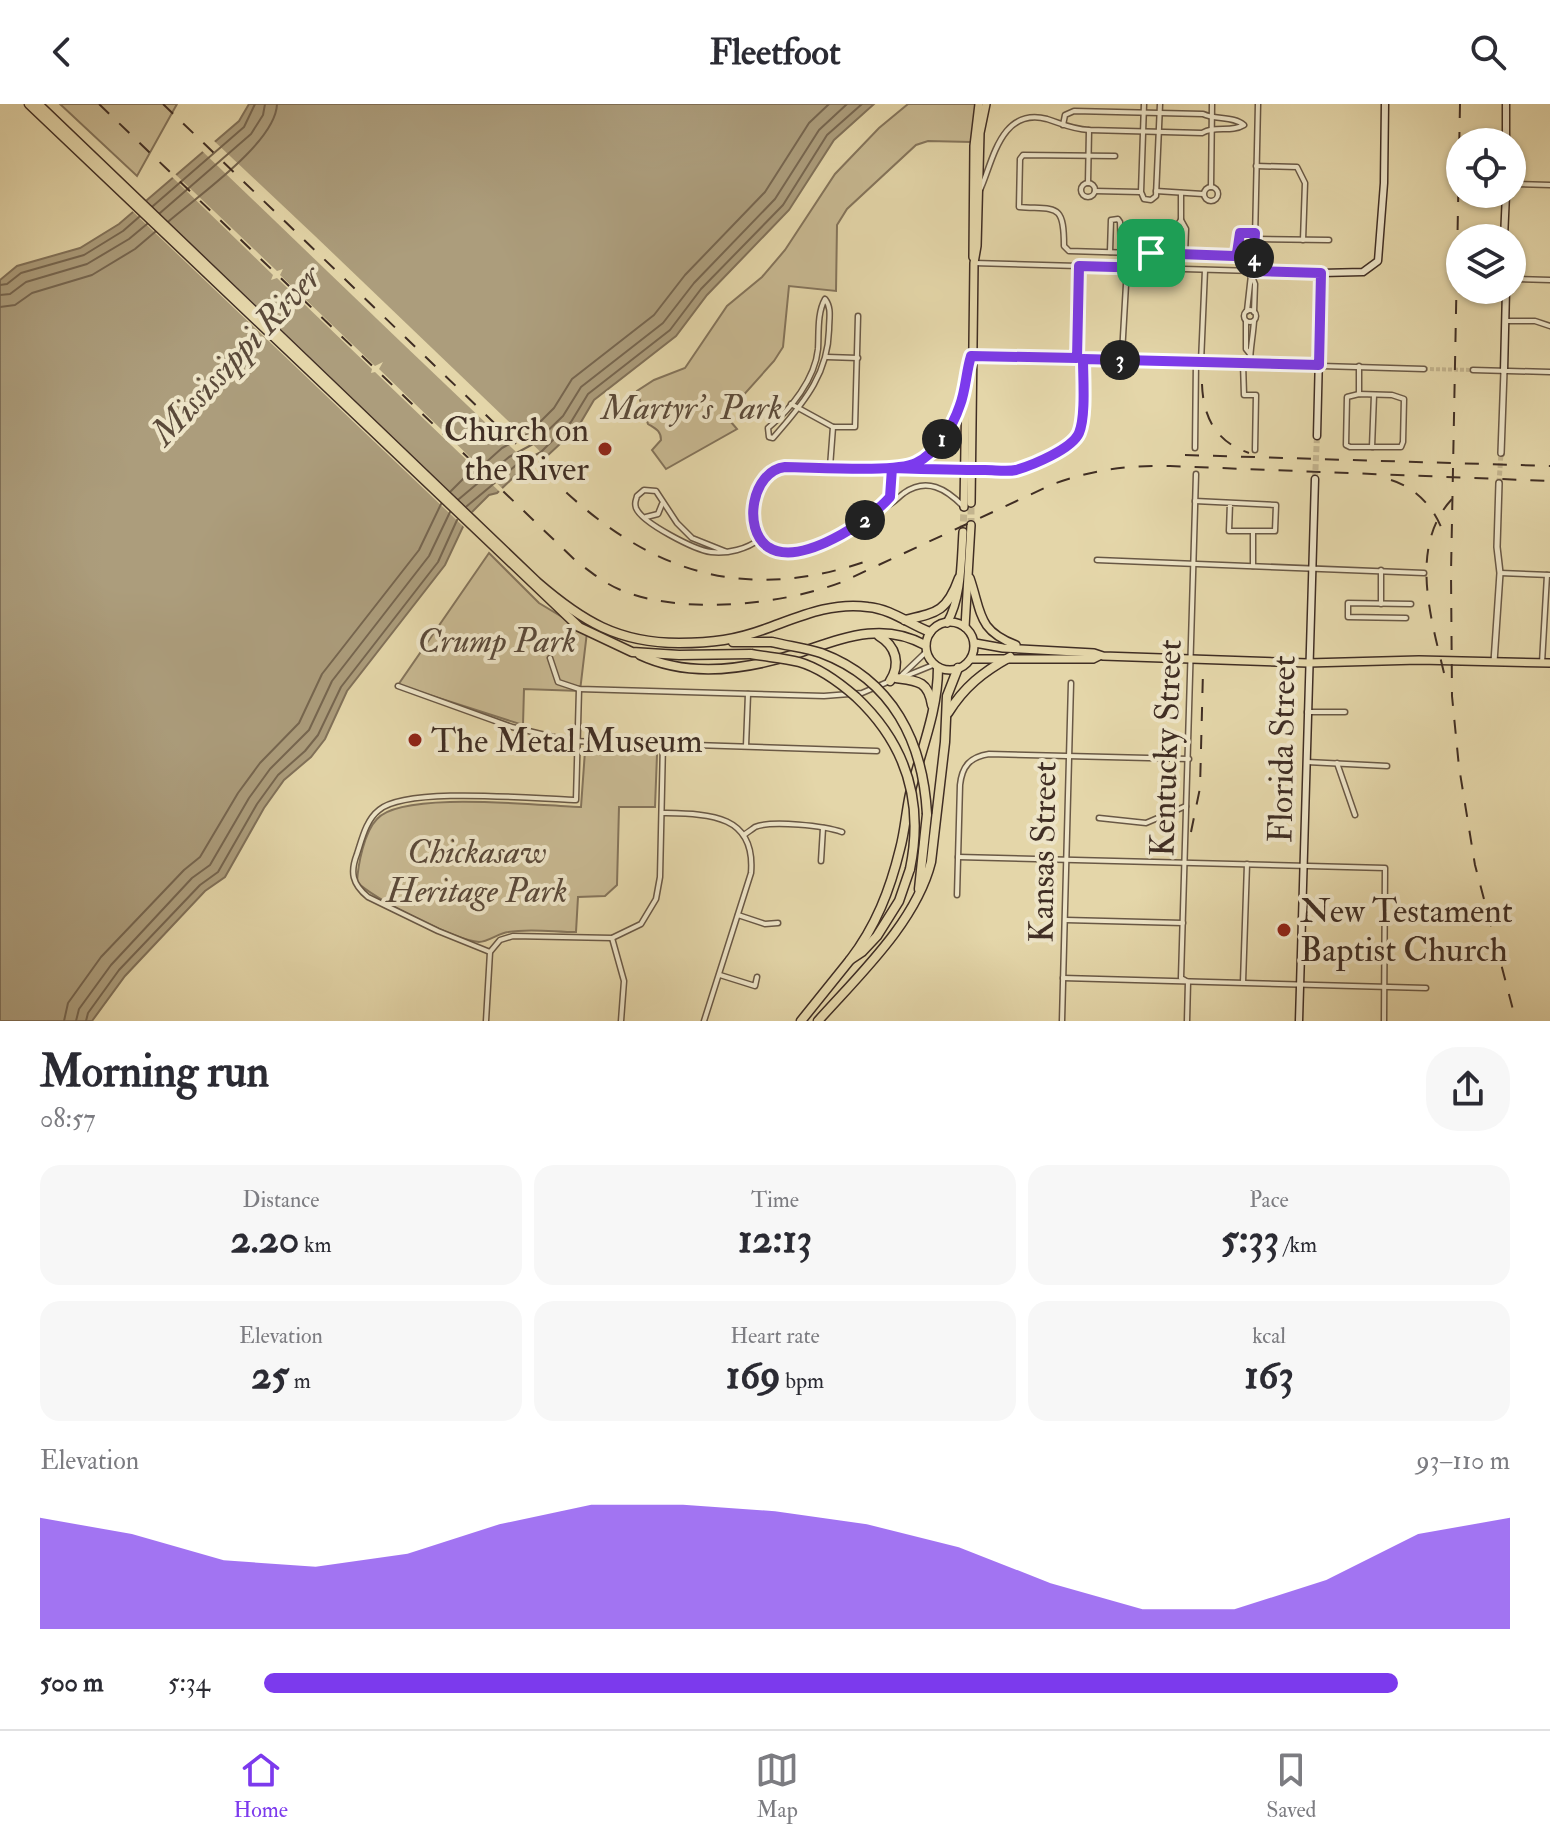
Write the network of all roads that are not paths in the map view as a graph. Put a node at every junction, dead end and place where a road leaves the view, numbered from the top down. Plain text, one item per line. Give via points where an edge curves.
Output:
1 (29, 104) edge
2 (38, 104) edge
3 (979, 104) edge
4 (986, 104) edge
5 (1116, 104) edge
6 (1144, 104) edge
7 (1160, 104) edge
8 (1187, 104) edge
9 (1212, 104) edge
10 (1258, 104) edge
11 (1385, 104) edge
12 (1506, 104) edge
13 (1116, 112) junction
14 (1144, 113) junction
15 (1159, 114) junction
16 (1187, 114) junction
17 (1211, 118) junction
18 (1063, 125) junction
19 (1244, 125) junction
20 (1258, 126) junction
21 (1210, 128) junction
22 (1506, 128) edge
23 (1089, 130) junction
24 (1143, 130) junction
25 (1158, 131) junction
26 (1089, 155) junction
27 (1115, 156) dead end
28 (1256, 166) junction
29 (1088, 183) junction
30 (1526, 184) edge
31 (1550, 185) edge
32 (1211, 187) junction
33 (1095, 191) junction
34 (1156, 191) junction
35 (979, 192) junction
36 (1141, 192) junction
37 (1181, 193) junction
38 (1203, 194) junction
39 (1181, 220) junction
40 (1255, 236) junction
41 (1303, 240) junction
42 (1329, 240) dead end
43 (1110, 252) junction
44 (1121, 252) junction
45 (1151, 253) junction
46 (1177, 254) junction
47 (1185, 254) junction
48 (974, 263) junction
49 (1079, 266) junction
50 (1127, 267) junction
51 (1150, 268) junction
52 (1205, 270) junction
53 (1253, 271) junction
54 (1321, 273) junction
55 (1253, 279) junction
56 (1526, 279) edge
57 (1550, 280) edge
58 (1506, 304) edge
59 (1247, 311) junction
60 (1254, 312) junction
61 (858, 316) dead end
62 (1246, 321) junction
63 (1254, 321) junction
64 (1505, 321) junction
65 (1550, 326) edge
66 (1250, 354) junction
67 (971, 356) junction
68 (827, 357) junction
69 (858, 358) junction
70 (1080, 359) junction
71 (1126, 360) junction
72 (1199, 362) junction
73 (1243, 363) junction
74 (1250, 363) junction
75 (1319, 365) junction
76 (1359, 366) junction
77 (1424, 369) tunnel mouth
78 (1473, 370) tunnel mouth
79 (1504, 371) junction
80 (1550, 372) edge
81 (966, 386) junction
82 (1359, 394) junction
83 (1374, 395) junction
84 (791, 404) junction
85 (799, 409) junction
86 (833, 427) junction
87 (1317, 436) tunnel mouth
88 (1372, 447) junction
89 (1195, 448) dead end
90 (1255, 450) dead end
91 (1501, 453) tunnel mouth
92 (830, 467) junction
93 (892, 468) junction
94 (902, 468) junction
95 (1196, 474) dead end
96 (1315, 479) tunnel mouth
97 (1499, 483) tunnel mouth
98 (1195, 501) junction
99 (663, 502) junction
100 (1230, 503) junction
101 (967, 505) junction
102 (879, 509) junction
103 (645, 516) junction
104 (971, 525) tunnel mouth
105 (963, 532) tunnel mouth
106 (1253, 532) junction
107 (760, 539) junction
108 (727, 552) junction
109 (1097, 560) dead end
110 (1195, 564) junction
111 (1253, 566) junction
112 (1312, 568) junction
113 (1381, 570) junction
114 (1424, 573) dead end
115 (1500, 573) junction
116 (969, 575) junction
117 (1549, 575) edge
118 (959, 578) junction
119 (536, 584) junction
120 (1381, 604) junction
121 (1411, 604) dead end
122 (1406, 618) dead end
123 (905, 620) junction
124 (947, 623) junction
125 (965, 627) junction
126 (930, 632) junction
127 (600, 633) junction
128 (874, 634) junction
129 (717, 643) junction
130 (975, 643) junction
131 (925, 649) junction
132 (1025, 649) junction
133 (632, 652) junction
134 (1099, 656) junction
135 (1010, 657) junction
136 (550, 658) dead end
137 (971, 659) junction
138 (1192, 659) junction
139 (1494, 662) junction
140 (1308, 663) junction
141 (1546, 663) edge
142 (936, 666) junction
143 (958, 668) junction
144 (896, 678) junction
145 (1071, 683) dead end
146 (398, 686) dead end
147 (579, 689) junction
148 (748, 694) junction
149 (933, 707) junction
150 (1307, 712) junction
151 (1345, 712) dead end
152 (948, 714) junction
153 (579, 741) junction
154 (663, 743) junction
155 (746, 746) junction
156 (877, 751) dead end
157 (1068, 755) junction
158 (1189, 759) junction
159 (1307, 762) junction
160 (1337, 763) junction
161 (1387, 766) dead end
162 (1186, 806) junction
163 (662, 813) junction
164 (1355, 815) dead end
165 (1099, 818) dead end
166 (823, 828) junction
167 (842, 832) dead end
168 (743, 836) junction
169 (958, 857) junction
170 (1067, 859) junction
171 (821, 861) dead end
172 (1186, 861) junction
173 (1247, 864) junction
174 (1304, 866) junction
175 (918, 893) junction
176 (957, 895) dead end
177 (738, 915) junction
178 (1066, 920) junction
179 (778, 923) dead end
180 (1183, 923) junction
181 (612, 938) junction
182 (490, 952) junction
183 (850, 960) junction
184 (719, 975) junction
185 (757, 977) dead end
186 (1063, 978) junction
187 (1188, 982) junction
188 (1243, 983) junction
189 (1300, 985) junction
190 (1385, 987) junction
191 (1426, 988) dead end
192 (486, 1021) edge
193 (621, 1021) edge
194 (704, 1021) edge
195 (801, 1021) edge
196 (818, 1021) edge
197 (1062, 1021) edge
198 (1187, 1021) edge
199 (1299, 1021) edge
200 (1384, 1021) edge

1 - 119 highway
2 - 119 highway
3 - 48 main road
4 - 35 main road
5 - 13 street
6 - 14 street
7 - 15 street
8 - 16 street
9 - 17 street
10 - 20 street
11 - 54 main road via 1378,261 1363,272
12 - 22 main road
13 - 14 street
13 - 18 street via 1067,112
14 - 15 street
14 - 24 street
15 - 16 street
15 - 25 street
16 - 17 street
17 - 19 street
17 - 21 street
18 - 23 street
18 - 35 street via 1038,118 1015,125 994,149
19 - 20 street
19 - 21 street
20 - 28 street
21 - 25 street via 1202,133
21 - 32 street
23 - 24 street
23 - 26 street
24 - 25 street
24 - 36 street
25 - 34 street
26 - 27 street
26 - 29 street
26 - 43 street via 1023,155 1018,203 1057,210 1063,217 1066,250
28 - 40 street
28 - 41 street via 1297,167 1305,183
29 - 33 street
29 - 33 street via 1081,188 1082,195 1091,197
30 - 31 street
32 - 38 street
32 - 38 street via 1217,190 1216,199 1209,201
33 - 36 street
34 - 36 street via 1151,200
34 - 37 street
35 - 48 main road
37 - 38 street
37 - 39 street
39 - 46 street via 1176,227
39 - 47 street
40 - 41 street
40 - 47 street via 1240,233 1234,256
40 - 53 street
41 - 42 street
43 - 44 street
43 - 44 street via 1111,220 1118,219
44 - 45 street
45 - 46 street
45 - 51 street
46 - 47 street
48 - 49 street
48 - 67 main road
49 - 50 street
49 - 70 street
50 - 51 street
50 - 71 street via 1122,354
51 - 52 street
52 - 53 street
52 - 72 street
53 - 54 street
53 - 55 street
54 - 75 main road
55 - 59 street
55 - 60 street
56 - 57 street
58 - 64 main road
59 - 60 street
59 - 62 street
60 - 63 street
61 - 69 street
62 - 63 street
62 - 66 street
63 - 66 street
64 - 65 street
64 - 79 main road
66 - 74 street
67 - 70 street
67 - 81 main road
67 - 101 main road
68 - 69 street
68 - 84 street via 830,305 825,299 814,365
68 - 85 street
69 - 86 street via 855,427
70 - 71 street
70 - 94 street, bridge via 1082,419 1079,434 1065,449 1014,470
71 - 72 street
72 - 73 street
72 - 89 street
73 - 74 street
73 - 90 street via 1244,395 1256,395
74 - 75 street
75 - 76 street
75 - 87 main road
76 - 77 street
76 - 82 street
78 - 79 street
79 - 80 street
79 - 91 street
81 - 94 main road via 942,439 920,461
81 - 101 main road
82 - 83 street
82 - 88 street via 1347,397 1346,445
83 - 88 street
83 - 88 street via 1404,399 1403,442 1399,448
84 - 85 street
84 - 85 street via 766,431 769,437
85 - 86 street
86 - 92 street
92 - 93 street
92 - 107 street via 780,467 767,474 757,493
93 - 94 street
93 - 102 street via 890,497
95 - 98 street, Kentucky Street
96 - 112 main road, Florida Street
97 - 115 street
98 - 100 street
98 - 110 street, Kentucky Street
99 - 103 street via 658,514
99 - 103 street via 653,490 639,493 635,505
99 - 108 street via 692,538
100 - 106 street via 1229,531
100 - 106 street via 1276,505 1273,532
101 - 102 street via 929,485 907,491
102 - 107 street via 837,538 794,551 779,552
103 - 108 street via 686,544
104 - 116 main road
105 - 118 main road
106 - 111 street
107 - 108 street
109 - 110 street
110 - 111 street
110 - 138 street, Kentucky Street
111 - 112 street
112 - 113 street
112 - 140 main road, Florida Street
113 - 114 street
113 - 120 street
115 - 117 street
115 - 139 street
116 - 125 main road
116 - 132 main road via 982,620 992,634
117 - 141 street
118 - 123 highway via 939,610
118 - 124 main road
119 - 127 highway
119 - 127 highway via 579,627
120 - 121 street
120 - 122 street via 1348,603 1348,617
123 - 126 highway
123 - 129 highway via 870,607 821,609
124 - 125 main road
124 - 126 main road
125 - 130 main road
126 - 131 main road
127 - 129 highway via 650,643
127 - 133 highway
128 - 131 highway via 908,638
128 - 133 highway via 845,636 792,655 726,669 662,665
128 - 144 highway via 895,652
129 - 175 highway, bridge via 772,642 819,653 875,687 897,713 918,752 925,786
130 - 132 main road
130 - 137 main road
131 - 142 main road
131 - 144 street
132 - 134 main road
133 - 183 highway, bridge via 751,654 800,662 840,684 890,735 911,795 915,829 910,869 899,901 877,936
134 - 135 main road
134 - 138 main road
135 - 137 main road
135 - 152 highway via 977,678
136 - 147 street via 558,682
137 - 143 main road
138 - 140 main road
138 - 158 street, Kentucky Street
139 - 140 main road
139 - 141 main road
140 - 150 main road, Florida Street
142 - 143 main road
142 - 144 street
142 - 149 highway
143 - 152 highway via 949,686
144 - 148 street via 862,693
144 - 149 highway via 922,683
145 - 157 street, Kansas Street
146 - 153 street via 512,727
147 - 148 street
147 - 153 street
148 - 155 street
149 - 183 highway via 881,912
150 - 151 street
150 - 159 main road, Florida Street
152 - 175 highway via 931,862
153 - 154 street
153 - 182 street via 576,800 431,796 392,802 368,823 353,865 358,889
154 - 155 street
154 - 163 street
155 - 156 street
157 - 158 street
157 - 169 street via 989,754 971,759 960,778
157 - 170 street, Kansas Street
158 - 162 street, Kentucky Street
159 - 160 street
159 - 174 main road, Florida Street
160 - 161 street
160 - 164 street
162 - 165 street via 1147,822
162 - 172 street, Kentucky Street
163 - 168 street via 713,815
163 - 181 street via 656,899 641,924
166 - 167 street
166 - 168 street via 765,825
166 - 171 street
168 - 177 street via 752,859
169 - 170 street
169 - 176 street
170 - 172 street
170 - 178 street, Kansas Street
172 - 173 street
172 - 180 street, Kentucky Street
173 - 174 street
173 - 188 street
174 - 189 main road, Florida Street
174 - 190 street via 1385,868
175 - 196 highway via 883,948
177 - 179 street
177 - 184 street
178 - 180 street
178 - 186 street, Kansas Street
180 - 187 street, Kentucky Street via 1181,978
181 - 182 street via 513,936 500,940
181 - 193 street via 624,981
182 - 192 street
183 - 195 highway
184 - 185 street via 755,986
184 - 194 street
186 - 187 street
186 - 197 street, Kansas Street
187 - 188 street
187 - 198 street, Kentucky Street
188 - 189 street
189 - 190 street
189 - 199 main road, Florida Street
190 - 191 street
190 - 200 street

